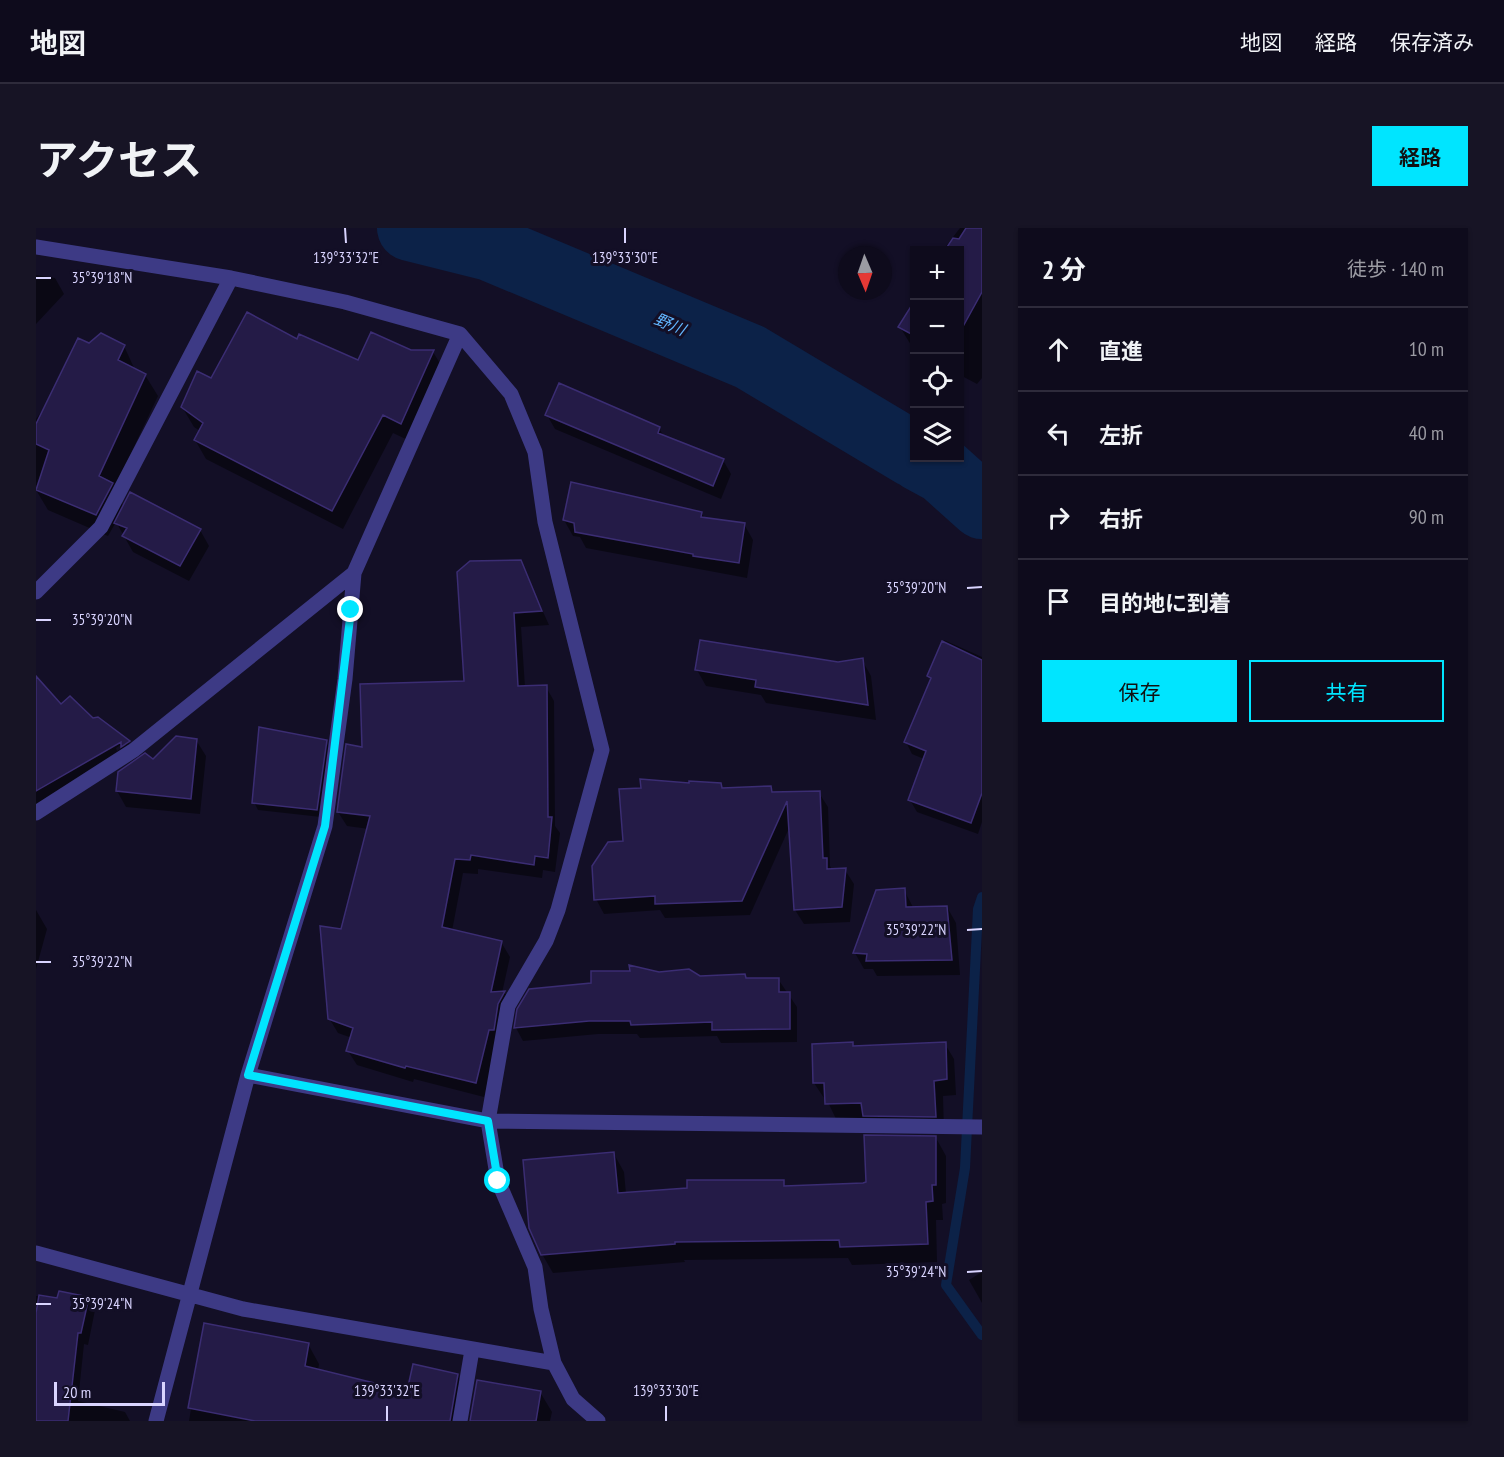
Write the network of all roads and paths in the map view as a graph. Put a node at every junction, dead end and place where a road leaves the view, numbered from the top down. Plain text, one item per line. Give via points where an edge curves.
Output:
1 (36, 247) edge
2 (231, 278) junction
3 (460, 334) junction
4 (354, 573) junction
5 (36, 592) edge
6 (36, 813) edge
7 (248, 1075) junction
8 (488, 1121) junction
9 (982, 1126) edge
10 (36, 1253) edge
11 (191, 1294) junction
12 (471, 1350) junction
13 (554, 1364) junction
14 (156, 1421) edge
15 (460, 1421) edge
16 (598, 1421) edge

1 - 2 street
2 - 3 street via 345,302
2 - 5 street via 101,527
3 - 4 street
3 - 8 street via 511,394 535,452 545,522 602,750 558,910 546,941 508,1006
4 - 6 street via 134,750
4 - 7 street via 345,679 325,826
7 - 8 street
7 - 11 street
8 - 9 street
8 - 13 street via 498,1181 535,1267
10 - 11 street
11 - 12 street via 253,1311
11 - 14 street
12 - 13 street
12 - 15 street
13 - 16 street via 573,1399

